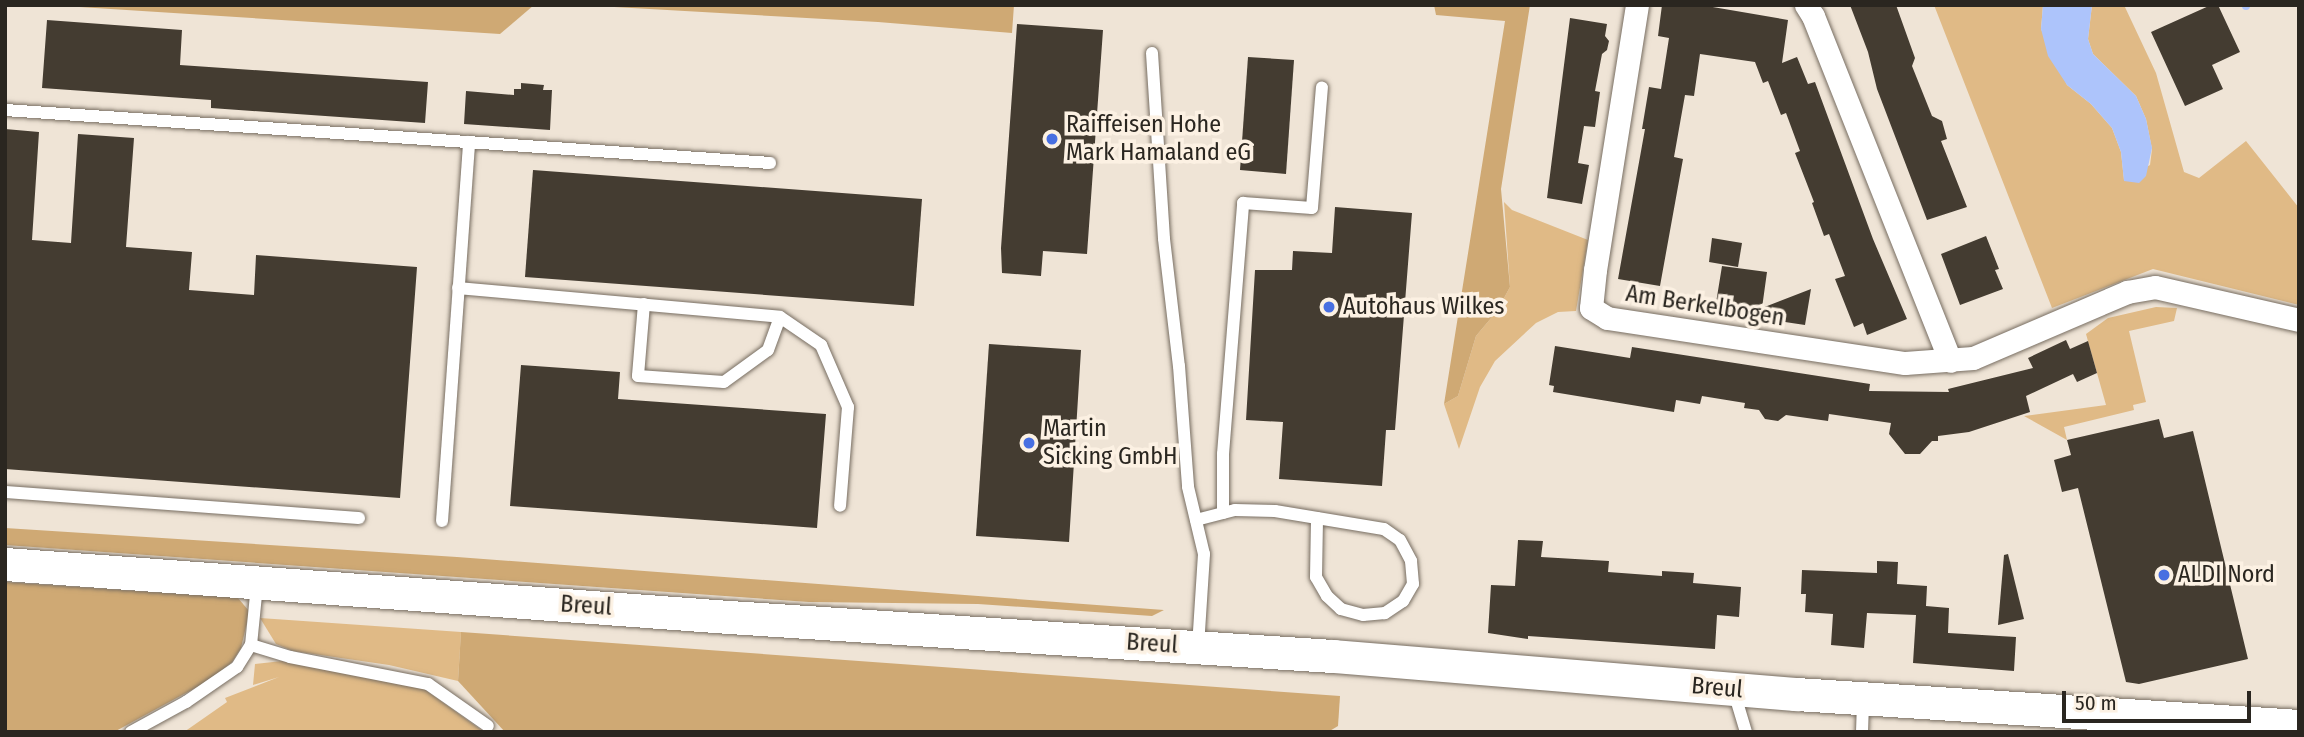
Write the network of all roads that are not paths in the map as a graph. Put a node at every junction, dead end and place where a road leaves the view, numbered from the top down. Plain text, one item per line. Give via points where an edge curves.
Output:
1 (1637, 5) edge
2 (1806, 5) edge
3 (1152, 53) dead end
4 (1322, 87) dead end
5 (5, 110) edge
6 (469, 142) junction
7 (770, 163) dead end
8 (458, 288) junction
9 (644, 304) junction
10 (780, 317) junction
11 (2299, 320) edge
12 (1950, 361) junction
13 (5, 492) edge
14 (840, 506) dead end
15 (1223, 513) junction
16 (359, 518) dead end
17 (1317, 518) junction
18 (1196, 520) junction
19 (442, 521) dead end
20 (5, 564) edge
21 (257, 581) junction
22 (251, 645) junction
23 (1198, 647) junction
24 (1734, 689) junction
25 (1863, 698) junction
26 (488, 726) dead end
27 (2299, 726) edge
28 (131, 732) edge
29 (1746, 732) edge
30 (1862, 732) edge

1 - 12 street, Am Berkelbogen via 1591,308 1607,318 1905,363
2 - 12 street
3 - 18 lane via 1164,239 1188,487
4 - 15 lane via 1312,208 1243,203 1223,454
5 - 6 lane
6 - 7 lane
6 - 8 lane
8 - 9 lane
8 - 19 lane
9 - 10 lane
9 - 10 lane via 638,376 724,382 768,351
10 - 14 lane via 821,345 848,407
11 - 12 street, Am Berkelbogen via 2155,287 2127,292 1973,358
13 - 16 lane
15 - 17 lane via 1275,511
15 - 18 lane
17 - 17 lane via 1384,529 1400,540 1411,561 1413,584 1403,601 1385,613 1363,615 1341,609 1327,596 1316,577
18 - 23 lane via 1204,554
20 - 21 main road, Breul
21 - 22 lane
21 - 23 main road, Breul
22 - 26 lane via 428,684
22 - 28 lane via 227,675
23 - 24 main road, Breul
24 - 25 main road, Breul
24 - 29 lane
25 - 27 main road, Breul
25 - 30 lane

